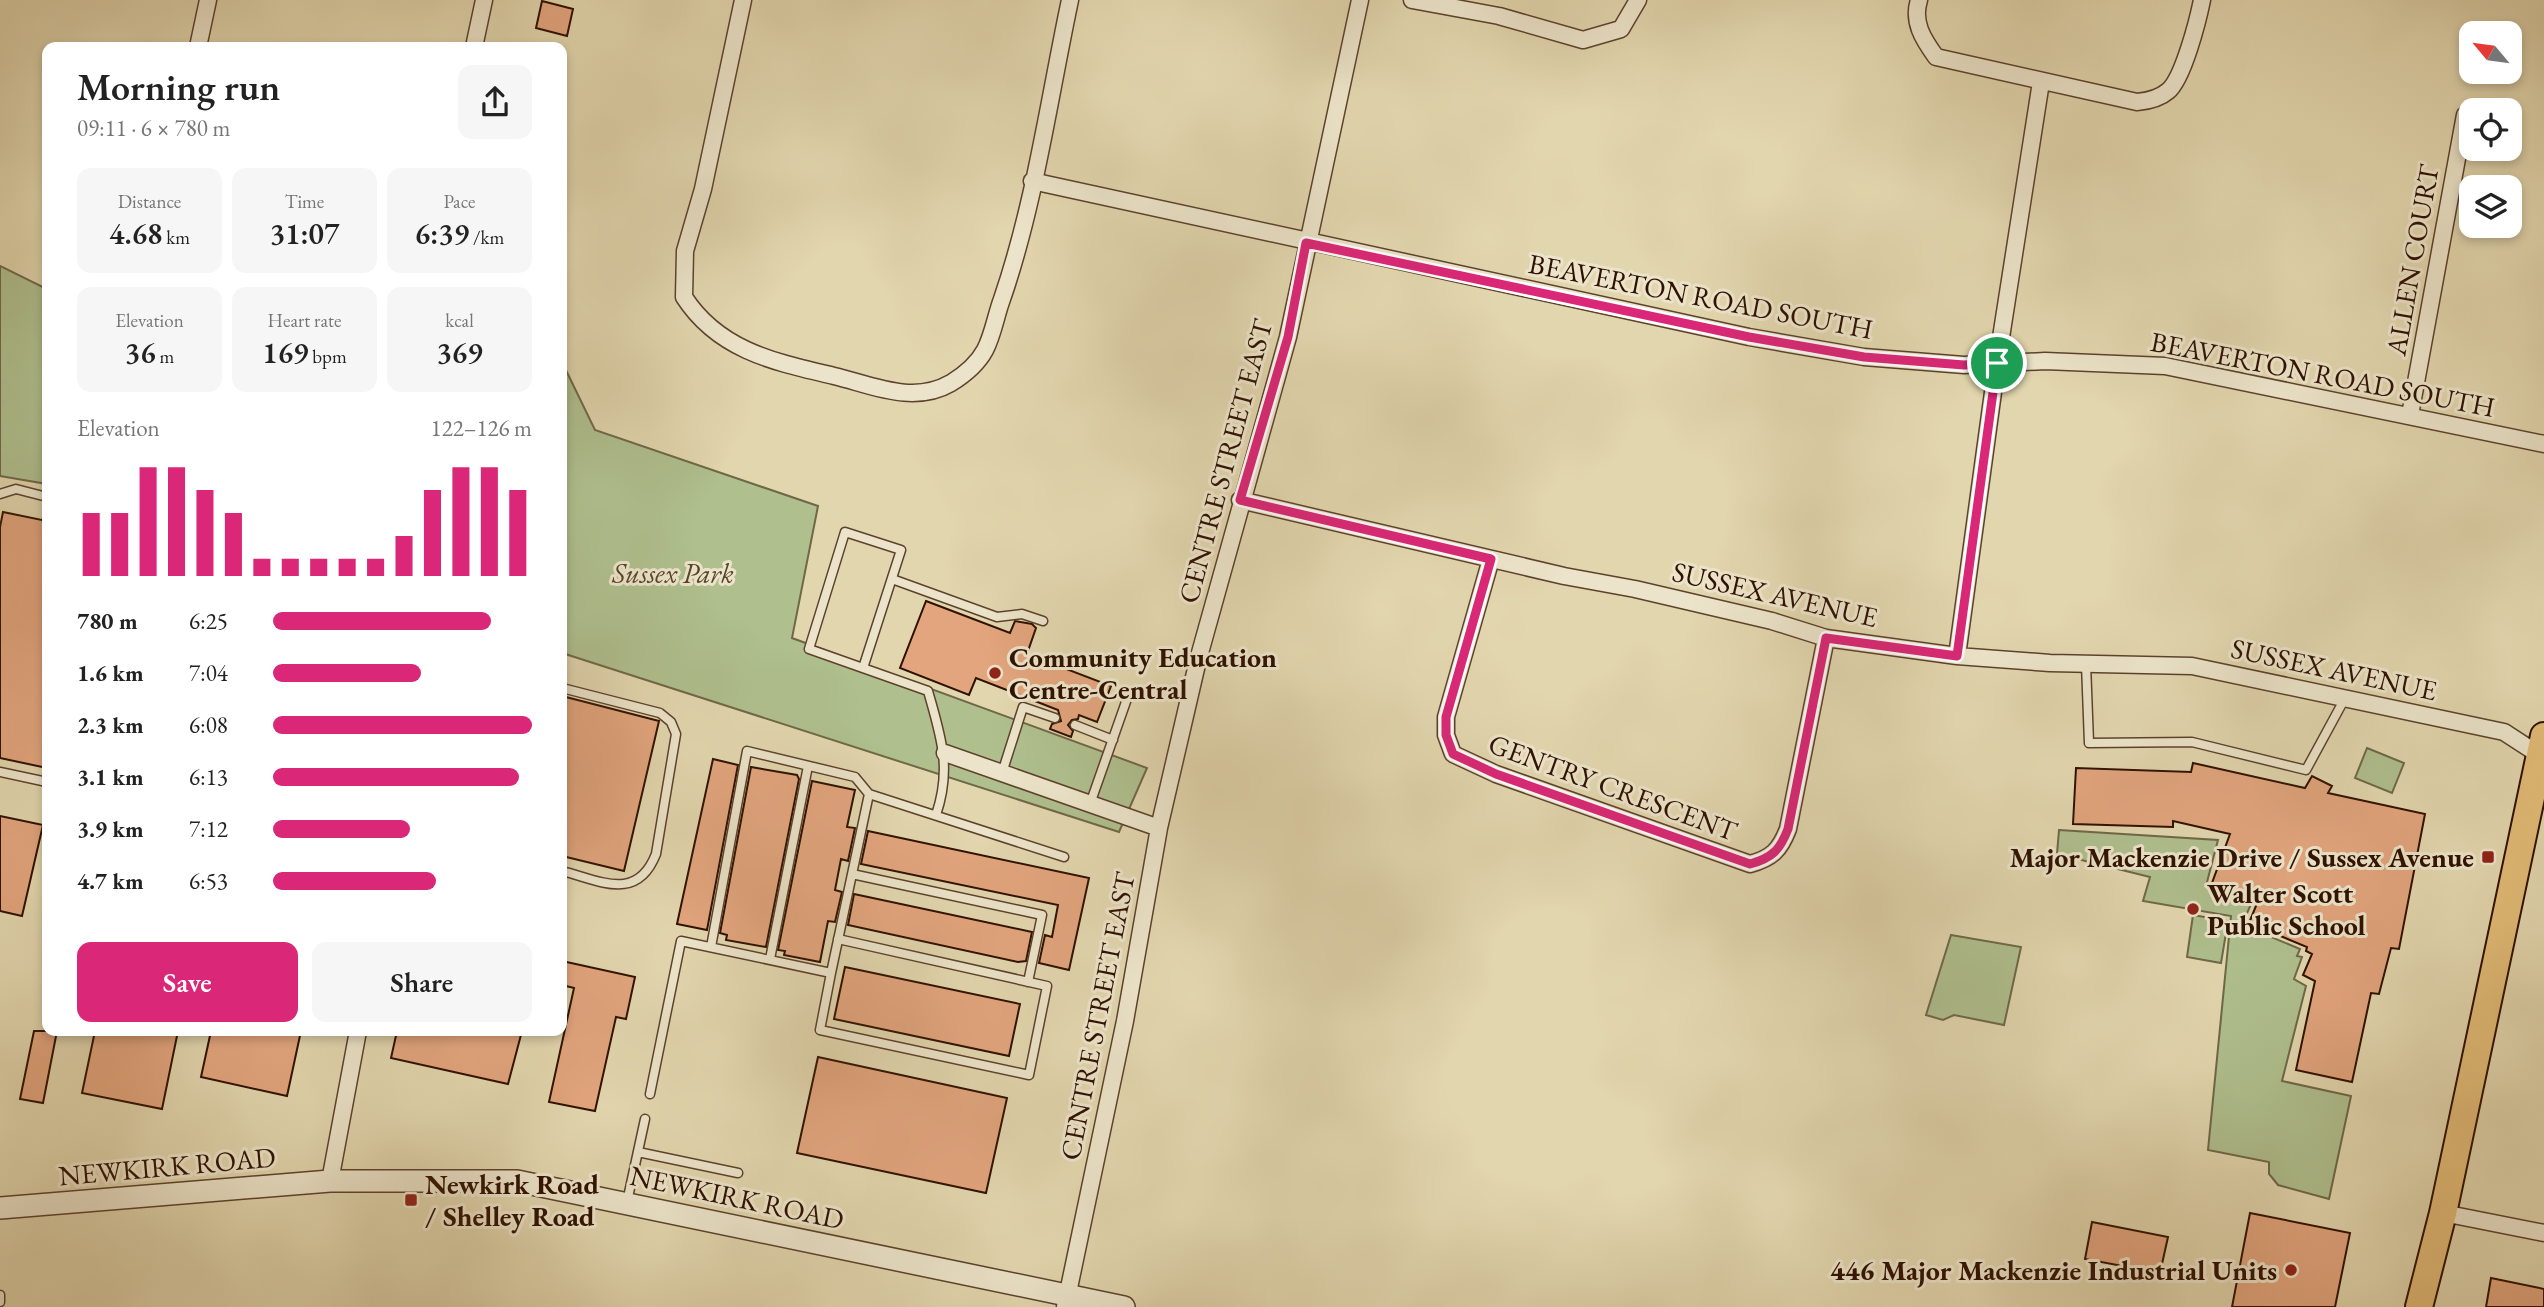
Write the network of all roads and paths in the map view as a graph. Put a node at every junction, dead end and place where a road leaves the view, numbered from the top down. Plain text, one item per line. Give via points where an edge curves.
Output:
1 (208, 0) edge
2 (484, 0) edge
3 (743, 0) edge
4 (1070, 0) edge
5 (1360, 0) edge
6 (1412, 0) edge
7 (1638, 0) edge
8 (1919, 0) edge
9 (2202, 0) edge
10 (199, 42) edge
11 (475, 42) edge
12 (2041, 82) junction
13 (2459, 148) edge
14 (1032, 181) junction
15 (1306, 243) junction
16 (1997, 363) junction
17 (2410, 415) junction
18 (2544, 444) edge
19 (0, 494) edge
20 (42, 496) edge
21 (1240, 500) junction
22 (1491, 559) junction
23 (892, 579) junction
24 (1043, 621) dead end
25 (1826, 638) junction
26 (1957, 656) junction
27 (2086, 664) junction
28 (863, 668) junction
29 (567, 689) edge
30 (1128, 696) dead end
31 (2344, 700) junction
32 (1055, 718) dead end
33 (1075, 725) dead end
34 (1113, 740) junction
35 (2543, 750) edge
36 (945, 753) junction
37 (808, 766) junction
38 (0, 772) edge
39 (1002, 773) junction
40 (42, 781) edge
41 (869, 793) junction
42 (1090, 804) junction
43 (936, 815) junction
44 (1159, 828) junction
45 (1064, 856) dead end
46 (567, 872) edge
47 (852, 874) junction
48 (838, 939) junction
49 (711, 947) junction
50 (770, 960) junction
51 (831, 973) junction
52 (1028, 982) junction
53 (357, 1036) edge
54 (650, 1094) dead end
55 (645, 1119) dead end
56 (638, 1152) junction
57 (738, 1173) dead end
58 (330, 1181) junction
59 (627, 1202) junction
60 (0, 1208) edge
61 (2443, 1213) junction
62 (2544, 1233) edge
63 (0, 1295) edge
64 (1066, 1301) edge
65 (0, 1302) edge
66 (1124, 1307) edge
67 (2419, 1307) edge

1 - 10 street
2 - 11 street
3 - 14 street via 703,189 685,251 684,297 711,331 779,363 875,390 917,392 951,383 970,369 985,349 1015,261
4 - 14 street
5 - 15 street, CENTRE STREET EAST
6 - 7 street via 1499,16 1583,40 1621,29
8 - 12 street via 1915,12 1922,38 1936,57
9 - 12 street via 2182,69 2169,91 2137,102
12 - 16 street
13 - 17 street, ALLEN COURT
14 - 15 street, BEAVERTON ROAD SOUTH
15 - 16 street, BEAVERTON ROAD SOUTH via 1864,357
15 - 21 street, CENTRE STREET EAST via 1288,337
16 - 17 street, BEAVERTON ROAD SOUTH via 2165,366
16 - 26 street
17 - 18 street, BEAVERTON ROAD SOUTH
19 - 20 lane via 16,489
21 - 22 street, SUSSEX AVENUE
21 - 44 street, CENTRE STREET EAST
22 - 25 street, SUSSEX AVENUE via 1747,615
22 - 25 street, GENTRY CRESCENT via 1446,717 1453,754 1496,774 1750,864 1767,860 1780,849 1788,829
23 - 24 lane via 997,617 1022,614
23 - 28 lane
23 - 28 lane via 901,550 845,532 809,649
25 - 26 street, SUSSEX AVENUE
26 - 27 street, SUSSEX AVENUE
27 - 31 street, SUSSEX AVENUE via 2192,666
27 - 31 lane via 2089,743 2192,742 2306,770
28 - 36 lane via 928,691
29 - 46 lane via 660,713 676,734 649,873 636,884 618,885
30 - 34 lane
31 - 35 street, SUSSEX AVENUE via 2511,734
32 - 39 lane via 1023,706
33 - 34 lane
34 - 42 lane
35 - 61 main road
36 - 39 street
36 - 43 lane via 944,792
37 - 41 lane via 855,777
37 - 49 lane via 747,751
37 - 50 lane
38 - 40 lane
39 - 42 street
41 - 43 lane
41 - 47 lane
42 - 44 street
43 - 45 lane
44 - 64 street, CENTRE STREET EAST via 1125,1021
47 - 48 lane
47 - 52 lane via 1042,915
48 - 51 lane
48 - 52 lane
49 - 50 lane
49 - 54 lane via 681,941
50 - 51 lane
51 - 52 lane via 820,1030 1029,1075 1047,986
53 - 58 street
55 - 56 lane
56 - 57 lane
56 - 59 lane
58 - 59 street, NEWKIRK ROAD via 517,1181
58 - 60 street, NEWKIRK ROAD
59 - 64 street, NEWKIRK ROAD
61 - 62 street
61 - 67 main road
63 - 65 lane
64 - 66 street, NEWKIRK ROAD

